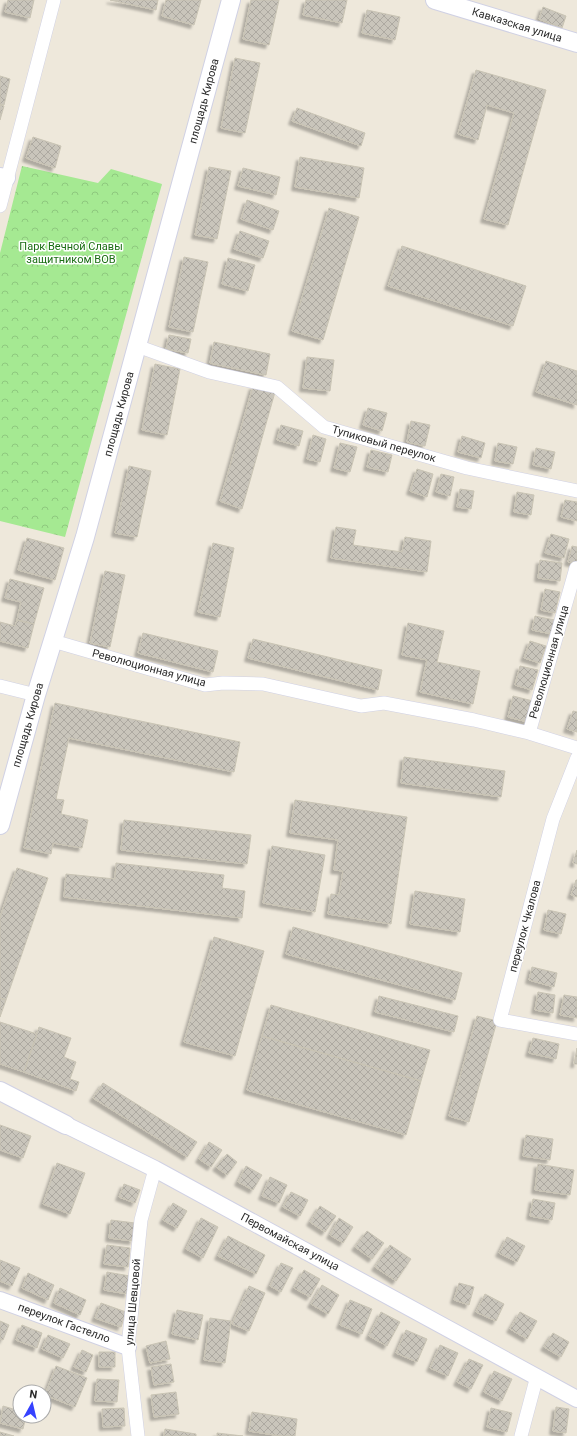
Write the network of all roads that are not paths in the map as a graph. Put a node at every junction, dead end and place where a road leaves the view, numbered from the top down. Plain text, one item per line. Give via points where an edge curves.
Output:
1 (54, 0) edge
2 (231, 0) edge
3 (435, 0) edge
4 (576, 41) edge
5 (4, 177) edge
6 (0, 206) edge
7 (137, 346) junction
8 (577, 491) edge
9 (576, 568) edge
10 (53, 641) junction
11 (0, 686) edge
12 (36, 695) junction
13 (529, 733) junction
14 (577, 748) edge
15 (577, 758) edge
16 (0, 825) edge
17 (577, 1034) edge
18 (0, 1091) edge
19 (66, 1125) joint
20 (155, 1169) junction
21 (0, 1300) edge
22 (128, 1347) junction
23 (537, 1376) junction
24 (577, 1399) edge
25 (138, 1436) edge
26 (521, 1436) edge

1 - 5 street
2 - 7 main road, площадь Кирова
3 - 4 main road, Кавказская улица
5 - 6 street
7 - 8 street, Тупиковый переулок via 209,372 277,387 324,426 467,468
7 - 10 main road, площадь Кирова via 85,537
9 - 13 street, Революционная улица
10 - 12 main road, площадь Кирова
10 - 13 street, Революционная улица via 206,685 263,684 361,706 384,703
11 - 12 street
12 - 16 main road, площадь Кирова
13 - 14 street, Революционная улица
15 - 17 street, переулок Чкалова via 554,819 500,1020
18 - 19 main road, Первомайская улица
19 - 20 street, Первомайская улица
20 - 22 street, улица Шевцовой via 141,1220
20 - 23 street, Первомайская улица
21 - 22 street, переулок Гастелло
22 - 25 street, улица Шевцовой
23 - 24 street, Первомайская улица
23 - 26 street

